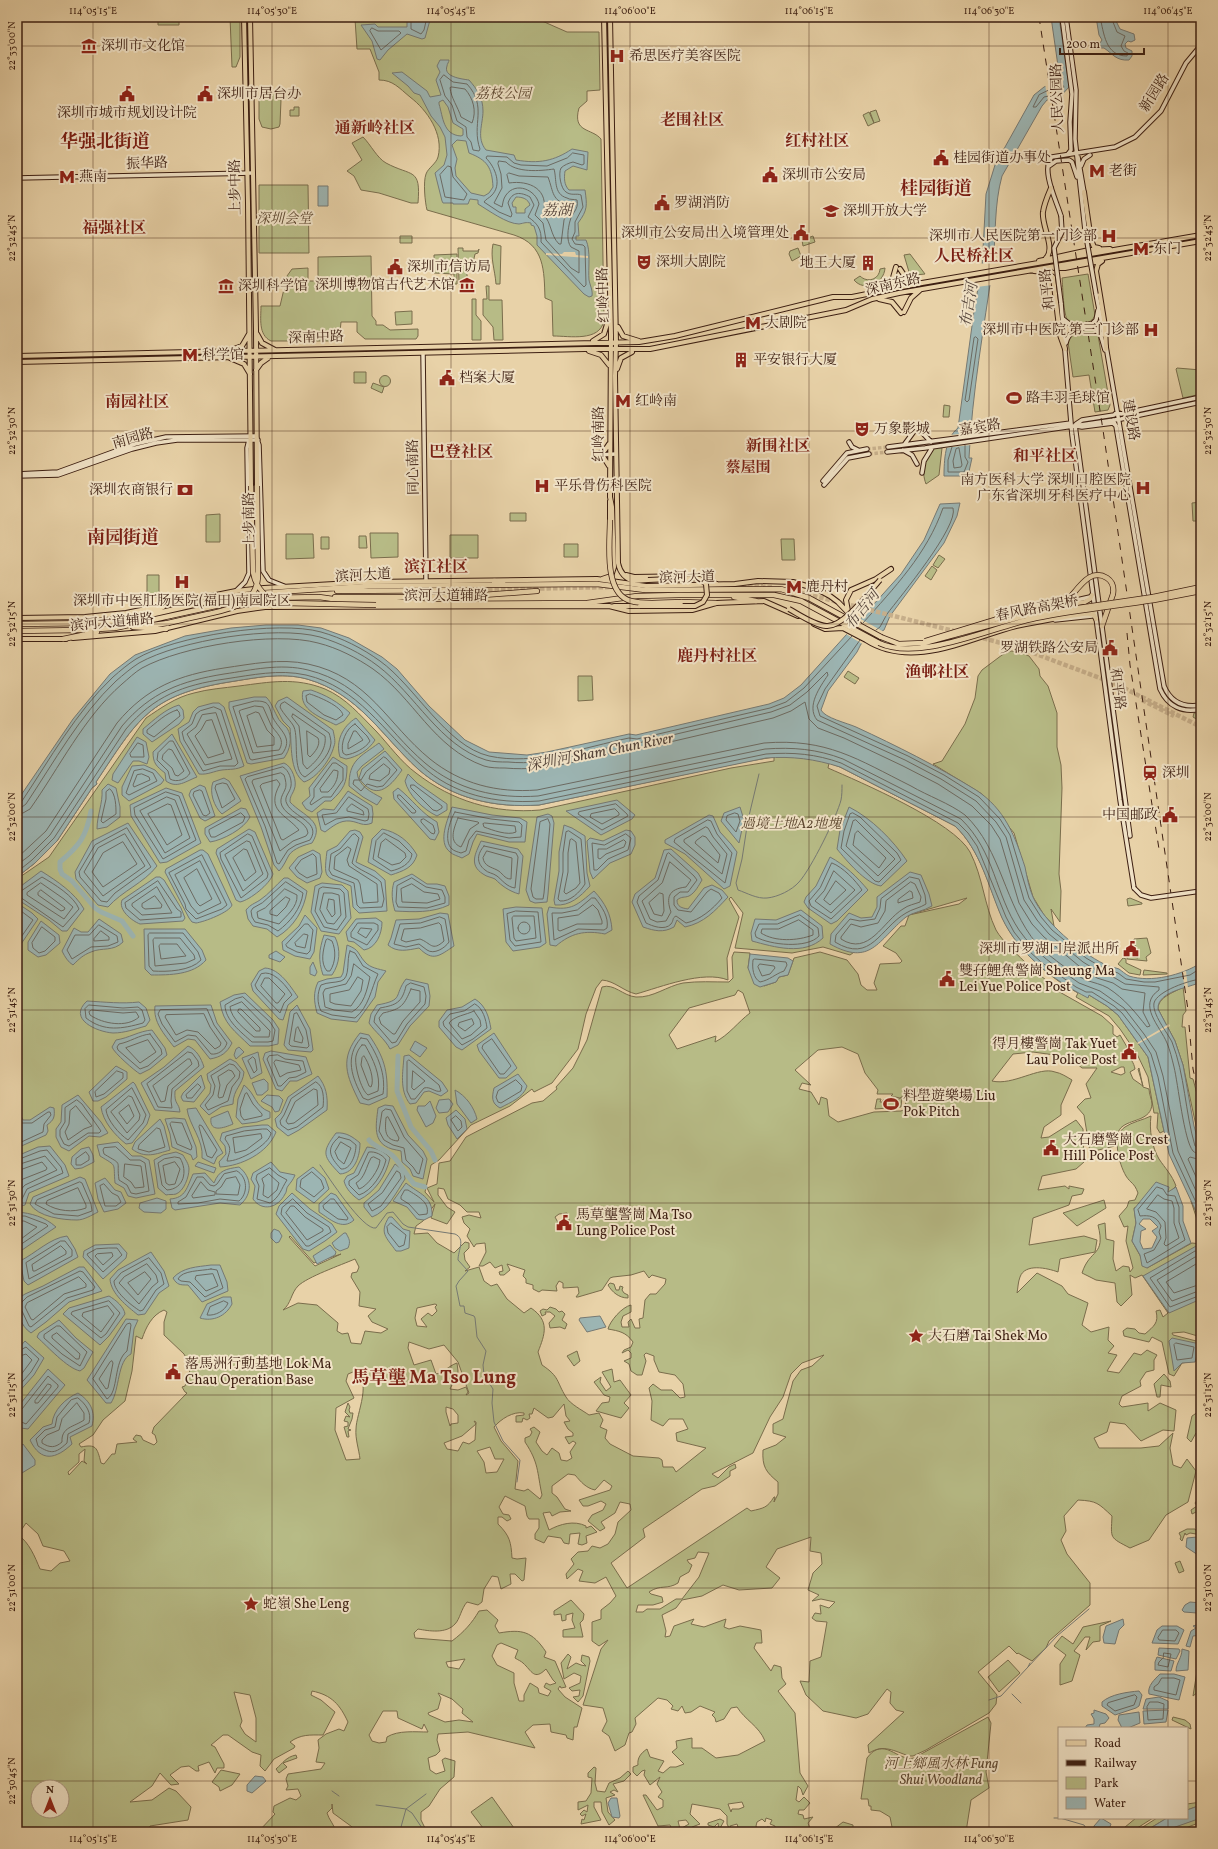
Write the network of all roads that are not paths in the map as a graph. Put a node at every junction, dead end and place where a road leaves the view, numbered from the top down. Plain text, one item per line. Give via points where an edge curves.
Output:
1 (244, 17) edge
2 (250, 17) edge
3 (604, 17) edge
4 (610, 17) edge
5 (1062, 17) edge
6 (1066, 17) edge
7 (1201, 45) edge
8 (1076, 152) junction
9 (1068, 154) junction
10 (1090, 155) dead end
11 (1048, 167) junction
12 (1080, 169) junction
13 (253, 173) junction
14 (247, 174) junction
15 (17, 178) edge
16 (1078, 180) junction
17 (1051, 188) junction
18 (1084, 192) joint
19 (1201, 235) edge
20 (1201, 241) edge
21 (1099, 248) junction
22 (1117, 249) junction
23 (1116, 255) junction
24 (1043, 260) junction
25 (1102, 260) junction
26 (1028, 265) junction
27 (1046, 267) junction
28 (1020, 272) junction
29 (922, 283) junction
30 (923, 288) junction
31 (875, 292) junction
32 (872, 299) junction
33 (1098, 304) junction
34 (616, 311) junction
35 (610, 312) junction
36 (1062, 316) junction
37 (256, 330) junction
38 (250, 332) junction
39 (588, 342) junction
40 (610, 342) junction
41 (646, 342) junction
42 (616, 343) junction
43 (585, 349) junction
44 (610, 349) junction
45 (1065, 349) junction
46 (1106, 349) junction
47 (616, 350) junction
48 (640, 350) junction
49 (225, 351) junction
50 (250, 351) junction
51 (256, 351) junction
52 (279, 351) junction
53 (423, 353) junction
54 (17, 356) edge
55 (273, 356) junction
56 (227, 357) junction
57 (250, 357) junction
58 (255, 357) junction
59 (1108, 358) junction
60 (17, 362) edge
61 (609, 366) junction
62 (253, 375) junction
63 (615, 376) junction
64 (1201, 397) edge
65 (1201, 402) edge
66 (1117, 412) junction
67 (1119, 419) junction
68 (1113, 421) junction
69 (1073, 425) junction
70 (249, 438) junction
71 (257, 439) junction
72 (849, 442) dead end
73 (931, 442) junction
74 (609, 443) junction
75 (935, 446) junction
76 (903, 448) junction
77 (887, 449) tunnel mouth
78 (610, 454) junction
79 (616, 454) junction
80 (869, 454) tunnel mouth
81 (596, 455) junction
82 (917, 464) dead end
83 (610, 468) junction
84 (922, 473) dead end
85 (17, 475) edge
86 (251, 486) joint
87 (257, 486) joint
88 (610, 497) junction
89 (610, 520) joint
90 (262, 566) junction
91 (249, 568) junction
92 (621, 571) junction
93 (597, 579) junction
94 (454, 581) junction
95 (494, 581) junction
96 (612, 581) junction
97 (636, 581) junction
98 (426, 582) junction
99 (512, 584) junction
100 (721, 584) junction
101 (436, 585) junction
102 (289, 587) junction
103 (1201, 587) edge
104 (1092, 589) junction
105 (310, 590) junction
106 (475, 590) tunnel mouth
107 (236, 591) junction
108 (537, 591) dead end
109 (1201, 591) edge
110 (718, 595) junction
111 (725, 595) junction
112 (1092, 595) junction
113 (319, 597) junction
114 (690, 601) junction
115 (756, 601) junction
116 (764, 601) junction
117 (716, 603) junction
118 (1079, 603) junction
119 (433, 604) junction
120 (609, 606) junction
121 (624, 606) junction
122 (1057, 606) junction
123 (1099, 606) junction
124 (163, 607) junction
125 (1037, 609) junction
126 (629, 611) junction
127 (1095, 611) junction
128 (1045, 612) junction
129 (1087, 613) junction
130 (1080, 614) junction
131 (17, 618) edge
132 (1059, 618) junction
133 (1052, 619) junction
134 (1096, 619) junction
135 (123, 621) junction
136 (847, 623) junction
137 (17, 624) edge
138 (123, 626) junction
139 (1102, 626) junction
140 (140, 627) junction
141 (115, 628) junction
142 (166, 629) junction
143 (17, 631) edge
144 (17, 639) edge
145 (63, 639) junction
146 (910, 644) junction
147 (1201, 705) edge
148 (1201, 709) edge
149 (1130, 836) dead end
150 (1201, 891) edge

1 - 14 main road, 上步中路
2 - 13 main road, 上步中路
3 - 35 main road, 红岭中路
4 - 34 main road, 红岭中路
5 - 9 main road, 人民公园路 via 1072,97 1071,150
6 - 8 main road, 人民公园路 via 1076,90
7 - 8 main road, 新园路 via 1186,63 1161,111 1138,134 1120,146
8 - 9 main road
8 - 12 main road
8 - 16 main road, 建设路
9 - 11 main road, 和平路 via 1052,157
10 - 12 main road via 1083,160
11 - 16 main road via 1056,161 1069,160
11 - 17 main road, 和平路
12 - 18 main road
13 - 14 main road, 振华路
13 - 37 main road, 上步中路
14 - 15 main road, 振华路
14 - 38 main road, 上步中路
16 - 33 main road, 建设路, bridge
17 - 24 main road via 1043,213 1050,252
17 - 36 main road, 和平路, bridge via 1061,216 1062,232 1054,248
18 - 21 main road via 1091,240 1094,247
19 - 22 main road, 深南东路
20 - 23 main road, 深南东路
21 - 22 main road
21 - 24 main road
22 - 26 main road, 深南东路
23 - 25 main road
23 - 27 main road, 深南东路
24 - 26 main road
25 - 27 main road via 1065,268
25 - 46 main road via 1096,271
26 - 29 main road, 深南东路
27 - 28 main road, 深南东路
28 - 30 main road, 深南东路
28 - 45 main road via 1041,271 1053,277
29 - 31 main road, 深南东路
29 - 31 main road via 906,278 898,268 892,280
30 - 32 main road, 深南东路
30 - 32 main road via 911,298 903,312 890,301
31 - 41 main road, 深南东路 via 852,297 834,297
32 - 48 main road, 深南东路 via 846,310
33 - 36 main road via 1096,318 1092,324 1072,326 1065,322
33 - 46 main road, 建设路
34 - 41 main road via 617,327 621,334 629,339
34 - 42 main road, 红岭中路
35 - 39 main road via 604,334 599,339
35 - 40 main road, 红岭中路
36 - 45 main road, 和平路
37 - 51 main road, 上步中路
37 - 52 main road via 262,343
38 - 49 main road via 242,346
38 - 50 main road, 上步中路
39 - 40 main road, 深南中路
39 - 52 main road, 深南中路
40 - 42 main road, 深南中路
40 - 44 main road, 红岭中路
41 - 42 main road, 深南东路
42 - 47 main road, 红岭中路
43 - 44 main road, 深南中路
43 - 53 main road, 深南中路
43 - 61 main road via 601,355
44 - 47 main road, 深南中路
44 - 61 main road, 红岭南路
45 - 59 main road via 1071,332 1095,328 1100,333
45 - 69 main road, 和平路
46 - 59 main road, 建设路
47 - 48 main road, 深南东路
47 - 63 main road, 红岭中路
48 - 63 main road via 621,358
49 - 50 main road, 深南中路
49 - 54 main road, 深南中路
50 - 51 main road, 深南中路
50 - 57 main road, 上步中路
51 - 52 main road, 深南中路
51 - 58 main road, 上步中路
53 - 55 main road, 深南中路
53 - 98 main road, 同心南路
55 - 58 main road, 深南中路
55 - 62 main road via 262,361
56 - 57 main road, 深南中路
56 - 60 main road, 深南中路
56 - 62 main road via 244,364
57 - 58 main road, 深南中路
57 - 62 main road, 上步南路
58 - 62 main road, 上步南路
59 - 66 main road, 建设路
61 - 74 main road, 红岭南路
62 - 70 main road, 上步南路
62 - 71 main road, 上步南路
63 - 79 main road, 红岭中路
64 - 66 main road, 嘉宾路 via 1121,414
65 - 67 main road, 嘉宾路
66 - 67 main road, 建设路
66 - 69 main road, 嘉宾路 via 1114,415 1082,420
67 - 68 main road, 嘉宾路
67 - 147 main road, 建设路 via 1164,686 1168,695 1176,702 1186,706
68 - 69 main road, 嘉宾路
68 - 148 main road, 建设路 via 1116,426 1160,689 1166,700 1177,708
69 - 73 main road, 嘉宾路
69 - 75 main road, 嘉宾路
69 - 104 main road, 和平路
69 - 123 main road, 和平路
70 - 71 main road, 南园路
70 - 85 main road, 南园路 via 158,439 135,444 58,472
70 - 86 main road, 上步南路
70 - 91 main road, 上步南路
71 - 87 main road, 上步南路
71 - 90 main road, 上步南路
72 - 80 main road via 853,448 865,450 846,454 823,483 848,458
73 - 76 main road, 嘉宾路
73 - 76 main road via 916,428
74 - 78 main road, 红岭南路
74 - 81 main road via 605,450
75 - 76 main road, 嘉宾路
75 - 84 main road via 928,452
76 - 77 main road, 嘉宾路
76 - 82 main road via 911,454
78 - 79 main road
78 - 81 main road
78 - 83 main road, 红岭南路
79 - 92 main road, 红岭中路 via 618,563
81 - 83 main road via 605,460
83 - 88 main road, 红岭南路
86 - 119 highway, bridge via 253,572 265,595 274,601 376,605
87 - 140 highway, bridge via 258,577 252,595 234,608
88 - 89 main road
88 - 93 main road, 红岭南路 via 614,570 607,578
89 - 114 highway, bridge via 611,575 613,585 619,594 635,602
90 - 91 main road via 257,574
90 - 102 main road, 上步南路 via 269,580
91 - 107 main road, 上步南路 via 248,578
92 - 97 main road via 625,577
92 - 100 main road, 滨河大道辅路 via 627,576 634,577 696,576
93 - 95 main road, 滨河大道辅路
93 - 96 main road, 滨河大道辅路
94 - 95 main road, 滨河大道辅路
94 - 98 main road, 滨河大道辅路
94 - 101 highway
95 - 99 highway
96 - 97 main road
96 - 100 main road, 滨河大道辅路 via 646,586
97 - 121 main road, bridge via 697,578 706,584 708,595 703,602 695,606
98 - 102 main road, 滨河大道辅路 via 369,582
99 - 101 highway, 滨河大道
99 - 136 highway, 滨河大道 via 597,584 645,590 781,589 809,598
100 - 136 main road, 滨河大道辅路 via 784,581 801,584 830,596
101 - 105 highway, 滨河大道
102 - 107 main road, 滨河大道辅路
103 - 128 highway, 春风路高架桥, bridge via 1153,597
104 - 112 main road
104 - 127 main road, 和平路
105 - 106 highway
105 - 135 highway, 滨河大道 via 238,595
107 - 124 main road, 滨河大道辅路
108 - 113 highway via 456,597
109 - 136 highway, 春风路高架桥, bridge via 1032,619 924,649 899,649 879,643
110 - 111 highway, 滨河大道
110 - 114 highway
110 - 119 highway, 滨河大道 via 637,596 587,603
111 - 115 highway
111 - 136 highway, 滨河大道 via 787,597 809,604
112 - 118 main road via 1089,600
112 - 125 main road via 1086,599
113 - 119 highway, 滨河大道
113 - 138 highway, 滨河大道 via 250,599
114 - 117 highway
115 - 116 main road, 滨河大道辅路
115 - 117 main road, 滨河大道辅路
116 - 136 main road, 滨河大道辅路 via 822,628
116 - 136 main road, bridge via 773,602 821,625 833,626 843,620 880,580 891,569 849,591 846,598 848,612
117 - 126 main road, 滨河大道辅路 via 692,610
118 - 122 main road
118 - 130 main road via 1086,608 1085,612
120 - 121 main road
120 - 126 main road, 滨河大道辅路
120 - 142 main road, 滨河大道辅路 via 265,607 237,610
121 - 126 main road
122 - 125 main road
122 - 132 main road via 1053,613
123 - 127 main road
123 - 139 main road, 和平路
124 - 131 main road, 滨河大道辅路 via 109,615
124 - 135 highway
125 - 146 main road, bridge
127 - 129 main road, 滨河大道辅路
127 - 134 main road, 和平路
128 - 139 highway, bridge via 1065,604 1084,581 1092,576 1101,575 1109,580 1113,587
128 - 146 highway, 春风路高架桥, bridge via 1010,619 931,642
129 - 130 main road, 滨河大道辅路
129 - 134 main road via 1094,615
130 - 132 main road, 滨河大道辅路
132 - 133 main road, 滨河大道辅路
133 - 134 main road via 1089,616
133 - 136 main road, 滨河大道辅路 via 910,653 891,651 868,641
134 - 150 main road, 和平路, bridge via 1134,888 1144,897 1159,898
135 - 137 highway, 滨河大道
136 - 146 highway, 春风路高架桥, bridge via 862,627 894,643
138 - 140 highway
138 - 141 highway, 滨河大道
139 - 149 main road, 和平路
140 - 142 highway
141 - 143 highway, 滨河大道
141 - 145 highway
142 - 145 main road, 滨河大道辅路
144 - 145 main road, 滨河大道辅路

